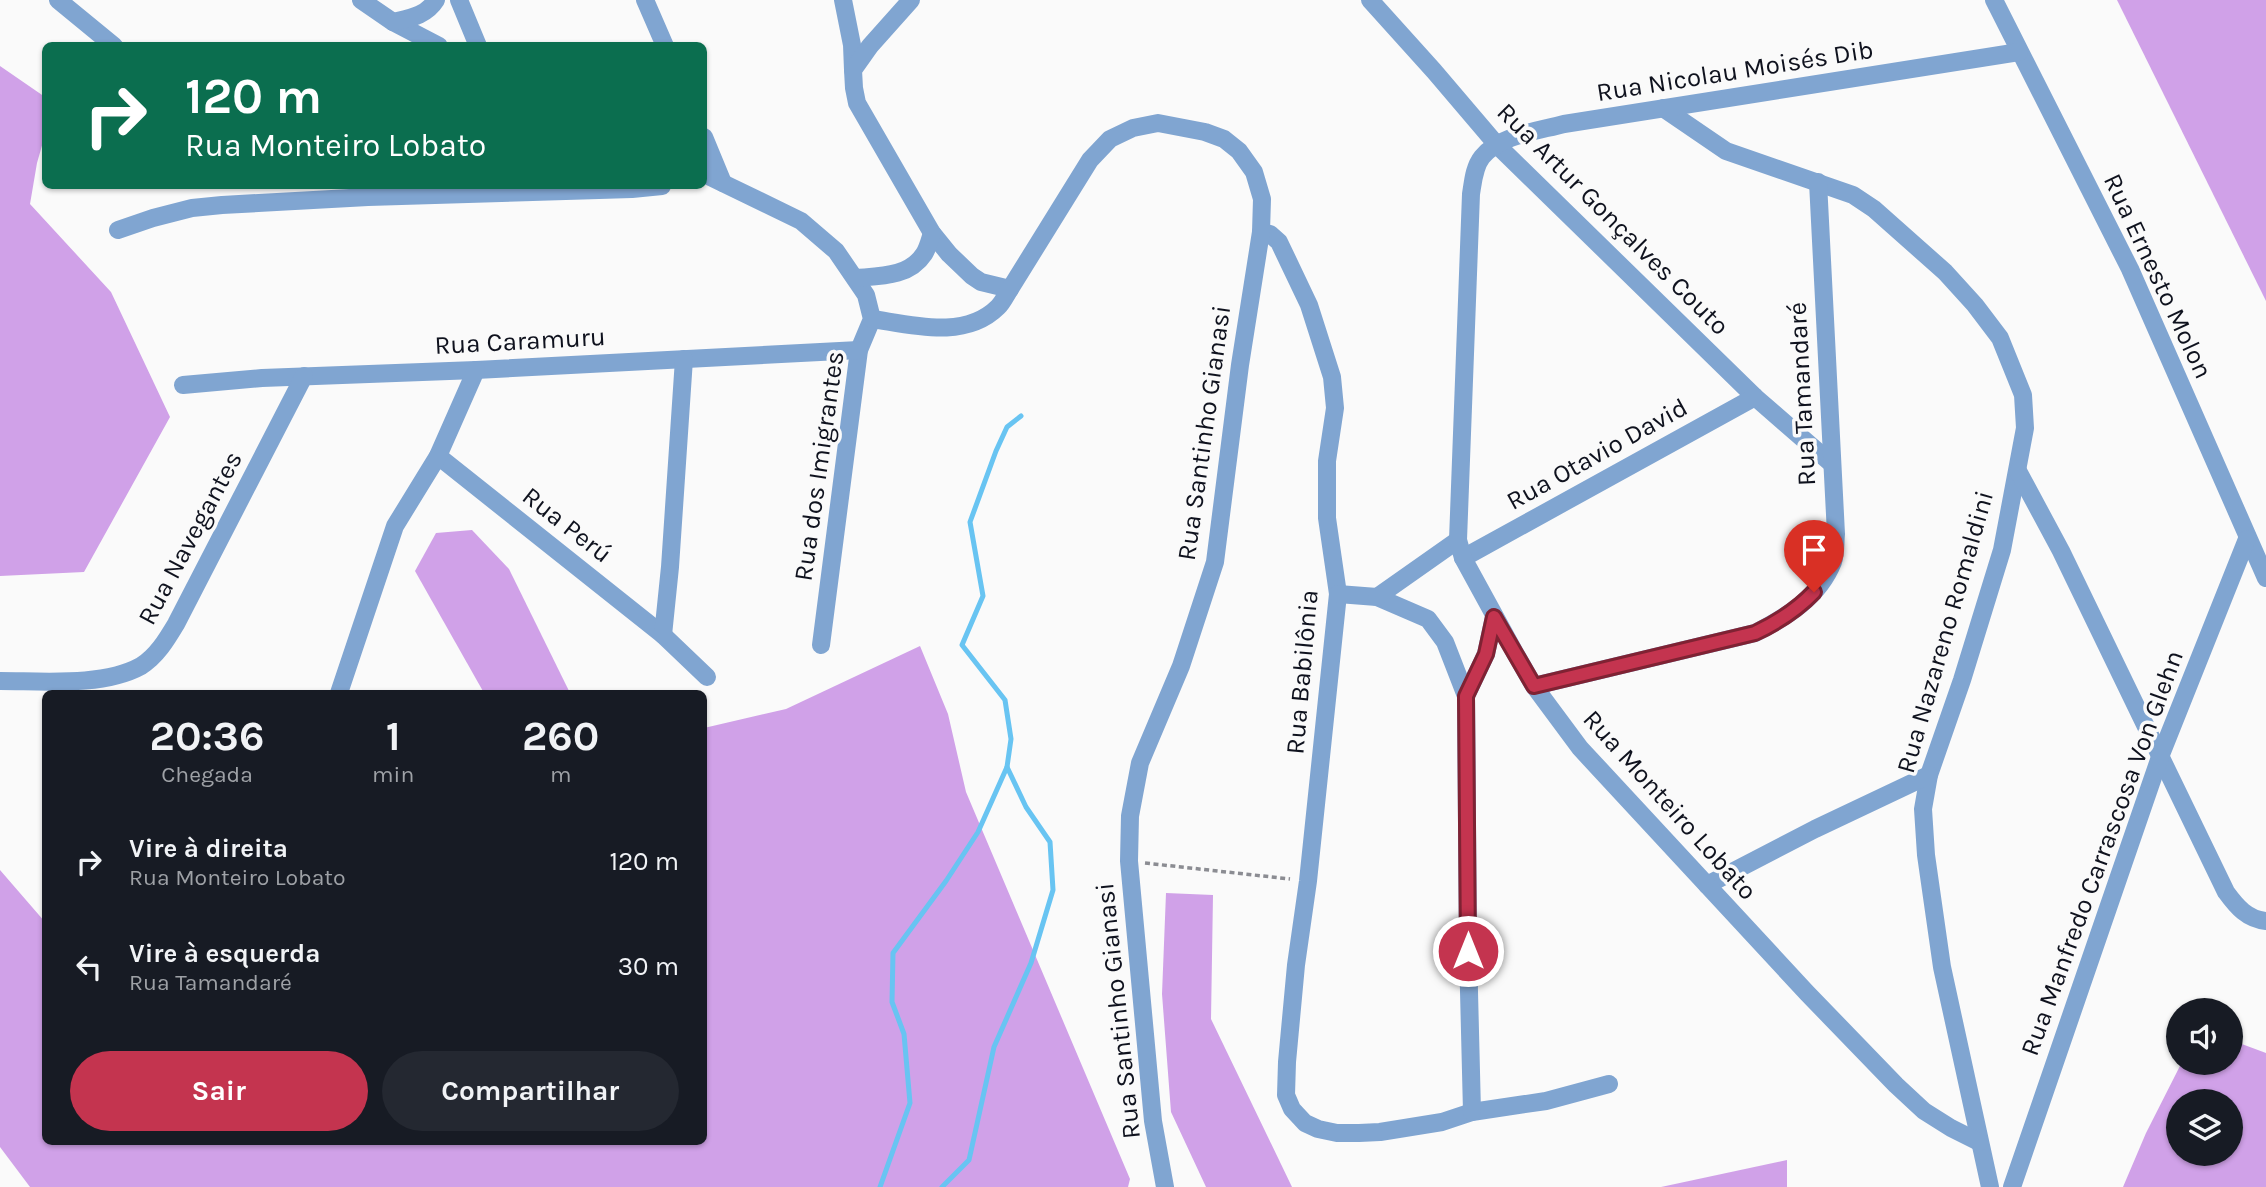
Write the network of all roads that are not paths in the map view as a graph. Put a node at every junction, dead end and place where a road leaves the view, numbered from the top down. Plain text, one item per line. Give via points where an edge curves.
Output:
1 (58, 0) edge
2 (361, 0) edge
3 (436, 0) edge
4 (458, 0) edge
5 (645, 0) edge
6 (843, 0) edge
7 (911, 0) edge
8 (1370, 0) edge
9 (1994, 0) edge
10 (393, 22) junction
11 (109, 42) edge
12 (431, 42) edge
13 (476, 42) edge
14 (662, 42) edge
15 (2019, 52) junction
16 (853, 70) junction
17 (1663, 108) junction
18 (1497, 145) junction
19 (707, 158) edge
20 (710, 178) edge
21 (1818, 182) junction
22 (351, 189) edge
23 (606, 189) edge
24 (368, 197) junction
25 (118, 230) dead end
26 (1261, 232) junction
27 (932, 233) junction
28 (856, 278) junction
29 (1010, 289) junction
30 (872, 320) junction
31 (859, 350) junction
32 (684, 359) junction
33 (476, 370) junction
34 (304, 376) junction
35 (183, 385) dead end
36 (1755, 397) junction
37 (438, 456) junction
38 (1832, 464) junction
39 (2018, 471) junction
40 (2247, 539) junction
41 (1461, 549) junction
42 (2266, 578) edge
43 (1338, 594) junction
44 (1377, 597) junction
45 (1494, 617) junction
46 (663, 635) junction
47 (821, 645) dead end
48 (707, 677) dead end
49 (0, 681) edge
50 (1534, 686) junction
51 (339, 690) edge
52 (1466, 696) junction
53 (2160, 757) junction
54 (1928, 775) junction
55 (1707, 885) junction
56 (2266, 921) edge
57 (1609, 1084) dead end
58 (1472, 1112) junction
59 (1979, 1142) junction
60 (1165, 1187) edge
61 (1990, 1187) edge
62 (2012, 1187) edge

1 - 11 street
2 - 10 street
3 - 10 street via 428,11
4 - 13 street
5 - 14 street
6 - 16 street
7 - 16 street
8 - 18 street, Rua Artur Gonçalves Couto
9 - 15 street, Rua Ernesto Molon
10 - 12 street
15 - 17 street, Rua Nicolau Moisés Dib
15 - 40 street, Rua Ernesto Molon via 2130,270
16 - 27 street via 862,114
17 - 18 street, Rua Nicolau Moisés Dib via 1564,124
17 - 21 street, Rua Nazareno Romaldini via 1726,151
18 - 36 street, Rua Artur Gonçalves Couto
18 - 41 street, Rua Monteiro Lobato via 1482,157 1471,194
19 - 20 street
20 - 28 street via 801,221 836,251
21 - 38 street, Rua Tamandaré
21 - 39 street, Rua Nazareno Romaldini via 1853,195 1895,227 1945,272 2000,338 2022,396 2025,428
22 - 24 street
23 - 24 street
24 - 25 street via 192,208
26 - 29 street, Rua Santinho Gianasi via 1262,199 1254,172 1239,151 1224,139 1183,126 1158,123 1133,128 1110,139 1090,160
26 - 43 street, Rua Babilônia via 1270,234 1286,253 1332,377 1335,408 1327,461 1327,518
26 - 60 street, Rua Santinho Gianasi via 1215,562 1181,666 1140,763 1130,816 1129,861 1153,1121
27 - 28 street via 925,254 914,265 895,275
27 - 29 street via 972,276
28 - 30 street
29 - 30 street, Rua Santinho Gianasi via 998,307 968,325 943,328
30 - 31 street, Rua dos Imigrantes
31 - 32 street, Rua Caramuru
31 - 47 street, Rua dos Imigrantes
32 - 33 street, Rua Caramuru
32 - 46 street
33 - 34 street, Rua Caramuru
33 - 37 street
34 - 35 street, Rua Caramuru
34 - 49 street, Rua Navegantes via 160,650 120,675
36 - 38 street, Rua Artur Gonçalves Couto
36 - 41 street, Rua Otavio David
37 - 46 street, Rua Perú
37 - 51 street via 395,526
38 - 50 street, Rua Tamandaré via 1833,560 1802,605 1755,633
39 - 53 street via 2062,551
39 - 54 street, Rua Nazareno Romaldini via 2002,550
40 - 42 street, Rua Ernesto Molon
40 - 53 street, Rua Manfredo Carrascosa Von Glehn
41 - 44 street, Rua Otavio David
41 - 45 street, Rua Monteiro Lobato
43 - 44 street
43 - 58 street, Rua Babilônia via 1286,1095 1305,1123 1337,1133 1380,1132
44 - 52 street via 1428,619 1446,642
45 - 50 street, Rua Monteiro Lobato
45 - 52 street via 1486,654
46 - 48 street, Rua Perú
50 - 55 street, Rua Monteiro Lobato via 1580,748
52 - 58 street
53 - 56 street via 2236,906 2247,916
53 - 62 street, Rua Manfredo Carrascosa Von Glehn
54 - 55 street
54 - 59 street, Rua Nazareno Romaldini via 1923,809 1926,855 1942,967
55 - 59 street, Rua Monteiro Lobato via 1896,1086 1924,1111
57 - 58 street via 1546,1101
59 - 61 street, Rua Nazareno Romaldini

